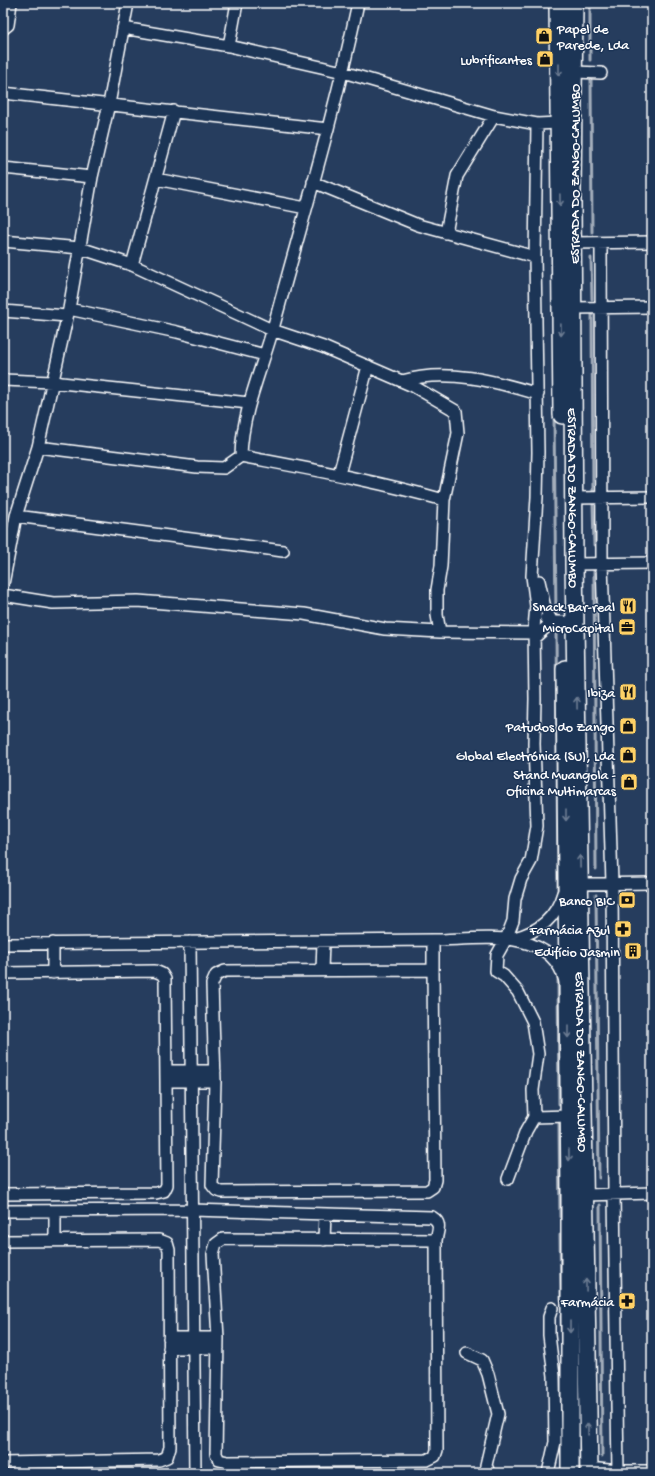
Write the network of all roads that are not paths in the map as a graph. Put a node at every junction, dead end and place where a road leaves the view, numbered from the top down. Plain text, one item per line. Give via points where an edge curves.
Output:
1 (11, 3) edge
2 (128, 3) edge
3 (237, 3) edge
4 (358, 3) edge
5 (558, 3) edge
6 (574, 3) edge
7 (123, 28) junction
8 (3, 29) edge
9 (229, 46) junction
10 (344, 72) junction
11 (574, 72) junction
12 (601, 73) dead end
13 (3, 93) edge
14 (109, 104) junction
15 (174, 111) junction
16 (494, 116) junction
17 (550, 124) junction
18 (328, 129) junction
19 (3, 168) edge
20 (92, 177) junction
21 (156, 179) junction
22 (314, 182) junction
23 (306, 208) junction
24 (446, 233) junction
25 (3, 241) edge
26 (573, 242) junction
27 (652, 242) edge
28 (601, 243) junction
29 (80, 248) junction
30 (535, 257) junction
31 (132, 265) junction
32 (652, 307) edge
33 (574, 308) junction
34 (601, 308) junction
35 (3, 311) edge
36 (68, 312) junction
37 (272, 330) junction
38 (265, 355) junction
39 (368, 366) junction
40 (3, 380) edge
41 (402, 381) junction
42 (52, 382) junction
43 (538, 394) junction
44 (249, 403) junction
45 (38, 447) junction
46 (241, 456) junction
47 (339, 474) junction
48 (652, 497) edge
49 (574, 498) junction
50 (603, 498) junction
51 (444, 500) junction
52 (16, 516) junction
53 (282, 551) dead end
54 (534, 554) junction
55 (602, 563) junction
56 (652, 563) edge
57 (574, 564) junction
58 (3, 584) edge
59 (3, 595) edge
60 (536, 606) junction
61 (558, 622) junction
62 (440, 632) junction
63 (534, 635) junction
64 (612, 883) junction
65 (652, 883) edge
66 (574, 884) junction
67 (509, 939) junction
68 (433, 940) junction
69 (190, 942) junction
70 (323, 942) junction
71 (53, 943) junction
72 (3, 944) edge
73 (322, 970) junction
74 (433, 970) junction
75 (3, 973) edge
76 (53, 973) junction
77 (568, 993) junction
78 (166, 1076) junction
79 (191, 1076) junction
80 (215, 1076) junction
81 (562, 1116) junction
82 (534, 1117) junction
83 (508, 1179) dead end
84 (652, 1193) edge
85 (3, 1194) edge
86 (614, 1194) junction
87 (585, 1195) junction
88 (192, 1210) junction
89 (3, 1211) edge
90 (55, 1211) junction
91 (325, 1214) junction
92 (55, 1240) junction
93 (324, 1240) junction
94 (436, 1240) junction
95 (3, 1241) edge
96 (552, 1308) dead end
97 (169, 1343) junction
98 (193, 1343) junction
99 (218, 1343) junction
100 (467, 1352) dead end
101 (3, 1463) edge
102 (589, 1470) edge
103 (570, 1471) edge
104 (652, 1471) edge
105 (618, 1472) edge
106 (195, 1473) edge
107 (489, 1473) edge
108 (548, 1473) edge

1 - 8 street via 8,26
2 - 7 street
3 - 9 street
4 - 10 street
5 -> 17 main road, ESTRADA DO ZANGO-CALUMBO
6 - 11 main road, ESTRADA DO ZANGO-CALUMBO
7 - 9 street
7 - 14 street
9 - 10 street
10 - 16 street
10 - 18 street
11 - 12 street
11 - 26 main road, ESTRADA DO ZANGO-CALUMBO
13 - 14 street
14 - 15 street
14 - 20 street
15 - 18 street
15 - 21 street
16 - 17 street
16 - 24 street via 457,176
17 - 30 street
17 -> 61 main road, ESTRADA DO ZANGO-CALUMBO
18 - 22 street
19 - 20 street
20 - 29 street
21 - 23 street
21 - 31 street
22 - 23 street
22 - 24 street via 418,225
23 - 37 street
24 - 30 street
25 - 29 street
26 - 28 street
26 - 33 main road, ESTRADA DO ZANGO-CALUMBO
27 - 28 street
28 - 34 street
29 - 31 street
29 - 36 street
30 - 43 street
31 - 37 street
32 - 34 street
33 - 34 street
33 - 49 main road, ESTRADA DO ZANGO-CALUMBO
34 - 50 street
35 - 36 street
36 - 38 street via 177,332
36 - 42 street
37 - 38 street
37 - 39 street
38 - 44 street
39 - 41 street
39 - 47 street
40 - 42 street
41 - 43 street via 419,376 447,376 508,385
41 - 51 street via 456,411 458,433
42 - 44 street
42 - 45 street
43 - 54 street
44 - 46 street via 241,438
45 - 46 street via 196,467 224,468
45 - 52 street
46 - 47 street
47 - 51 street
48 - 50 street
49 - 50 street
49 - 57 main road, ESTRADA DO ZANGO-CALUMBO
50 - 55 street
51 - 62 street via 441,566 437,590
52 - 53 street
52 - 58 street
54 - 60 street via 532,576
54 - 61 street via 545,608
55 - 56 street
55 - 57 street
55 - 64 street
66 -> 57 main road, ESTRADA DO ZANGO-CALUMBO
59 - 62 street via 53,603 138,601 304,614 385,629
60 - 61 street via 542,615
60 - 63 street
61 - 63 street
61 -> 66 main road, ESTRADA DO ZANGO-CALUMBO
62 - 63 street
63 - 67 street via 537,826 531,861 514,899
64 - 65 street
64 - 66 street
64 - 86 street
66 - 67 street via 548,920 530,934
66 - 77 main road, ESTRADA DO ZANGO-CALUMBO
66 - 87 main road, ESTRADA DO ZANGO-CALUMBO
67 - 68 street
67 - 77 street via 530,943 547,952 562,971
67 - 82 street via 498,955 496,971 518,992 533,1022 538,1054 533,1090
68 - 70 street
68 - 74 street
69 - 70 street
69 - 71 street
69 - 79 street
70 - 73 street
71 - 72 street
71 - 76 street
73 - 74 street
73 - 80 street via 224,971 216,975 212,984
74 - 80 street via 435,1180 433,1187 427,1191 216,1190 212,1185
75 - 76 street
76 - 78 street via 155,971 162,974 165,979
77 -> 81 main road, ESTRADA DO ZANGO-CALUMBO
78 - 79 street
78 - 85 street via 167,1185 164,1190 156,1193
79 - 80 street
79 - 88 street
81 - 82 street
81 -> 103 main road, ESTRADA DO ZANGO-CALUMBO
82 - 83 street
84 - 86 street
86 - 87 street
86 - 105 street
102 -> 87 main road, ESTRADA DO ZANGO-CALUMBO
88 - 90 street
88 - 91 street
88 - 98 street
89 - 90 street
90 - 92 street
91 - 93 street
91 - 94 street via 432,1216 439,1224
92 - 95 street
92 - 97 street via 159,1240 166,1243 169,1250
93 - 94 street
93 - 99 street via 223,1239 216,1244 213,1254
94 - 99 street via 437,1450 435,1456 428,1460 219,1460 216,1454
96 - 108 street via 549,1335 554,1376 555,1442
97 - 98 street
97 - 101 street via 170,1447 167,1457 159,1460
98 - 99 street
98 - 106 street
100 - 107 street via 482,1360 498,1414 486,1465
102 - 105 street
104 - 105 street

